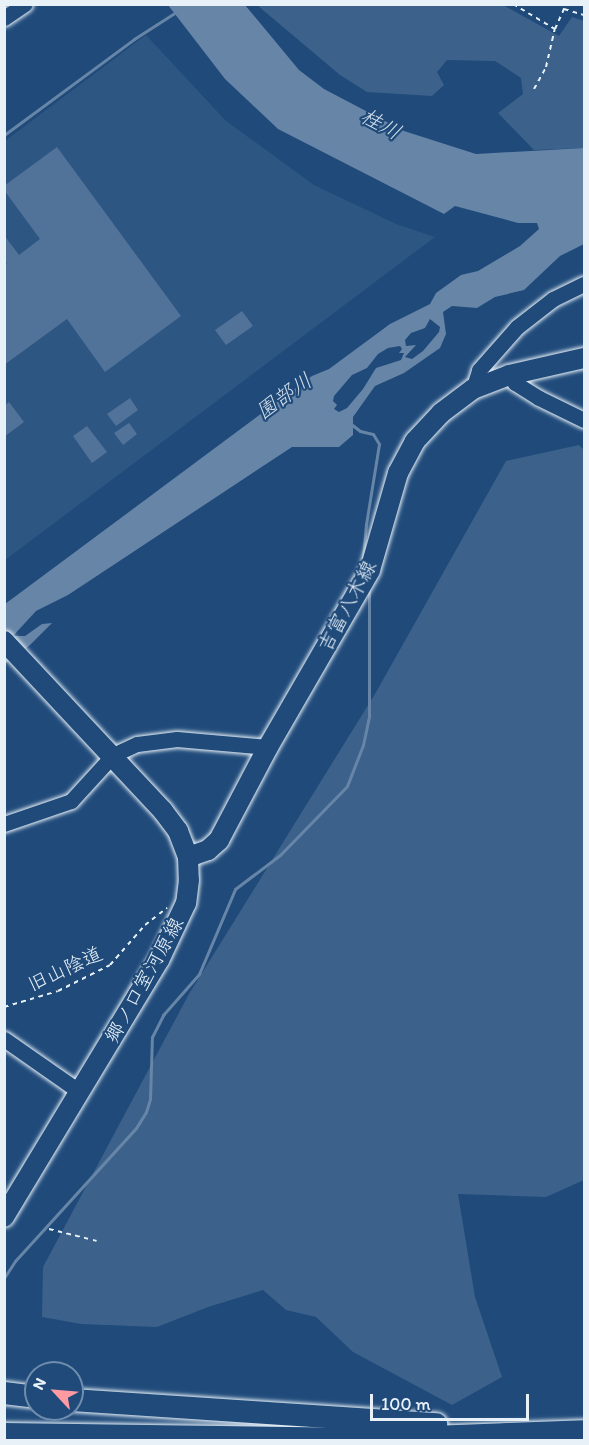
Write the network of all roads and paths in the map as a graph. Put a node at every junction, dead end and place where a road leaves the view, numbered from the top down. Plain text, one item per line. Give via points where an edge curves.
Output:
1 (25, 4) edge
2 (513, 4) edge
3 (566, 4) edge
4 (564, 9) junction
5 (585, 15) edge
6 (4, 18) edge
7 (555, 29) junction
8 (534, 89) dead end
9 (585, 284) edge
10 (585, 358) edge
11 (509, 375) junction
12 (473, 389) junction
13 (585, 420) edge
14 (4, 641) edge
15 (268, 747) junction
16 (113, 755) junction
17 (4, 824) edge
18 (188, 857) junction
19 (186, 903) junction
20 (4, 1008) edge
21 (4, 1039) edge
22 (80, 1092) junction
23 (4, 1217) edge
24 (49, 1229) dead end
25 (97, 1241) dead end
26 (4, 1393) edge
27 (24, 1396) edge
28 (84, 1401) edge
29 (585, 1430) edge
30 (4, 1434) edge

1 - 6 street
2 - 7 path
3 - 4 path
4 - 5 path
4 - 7 path
7 - 8 path via 546,67
9 - 12 street via 553,299 517,327 478,370
10 - 11 main road, 吉富八木線
11 - 12 main road, 吉富八木線
11 - 13 street via 514,383 539,398
12 - 15 main road, 吉富八木線 via 441,413 415,441 398,473 366,578
14 - 16 main road, 郷ノ口室河原線
15 - 16 street via 177,739 137,744
15 - 18 main road, 吉富八木線 via 219,840 208,850
16 - 17 street via 71,801
16 - 18 main road, 郷ノ口室河原線 via 164,811 178,831
18 - 19 main road, 郷ノ口室河原線
19 - 20 path, 旧山陰道 via 170,906 145,925 110,966 58,991
19 - 22 main road, 郷ノ口室河原線 via 159,960
21 - 22 street
22 - 23 main road, 郷ノ口室河原線
24 - 25 path
26 - 27 highway
28 - 29 highway via 380,1422
29 - 30 highway via 379,1439

